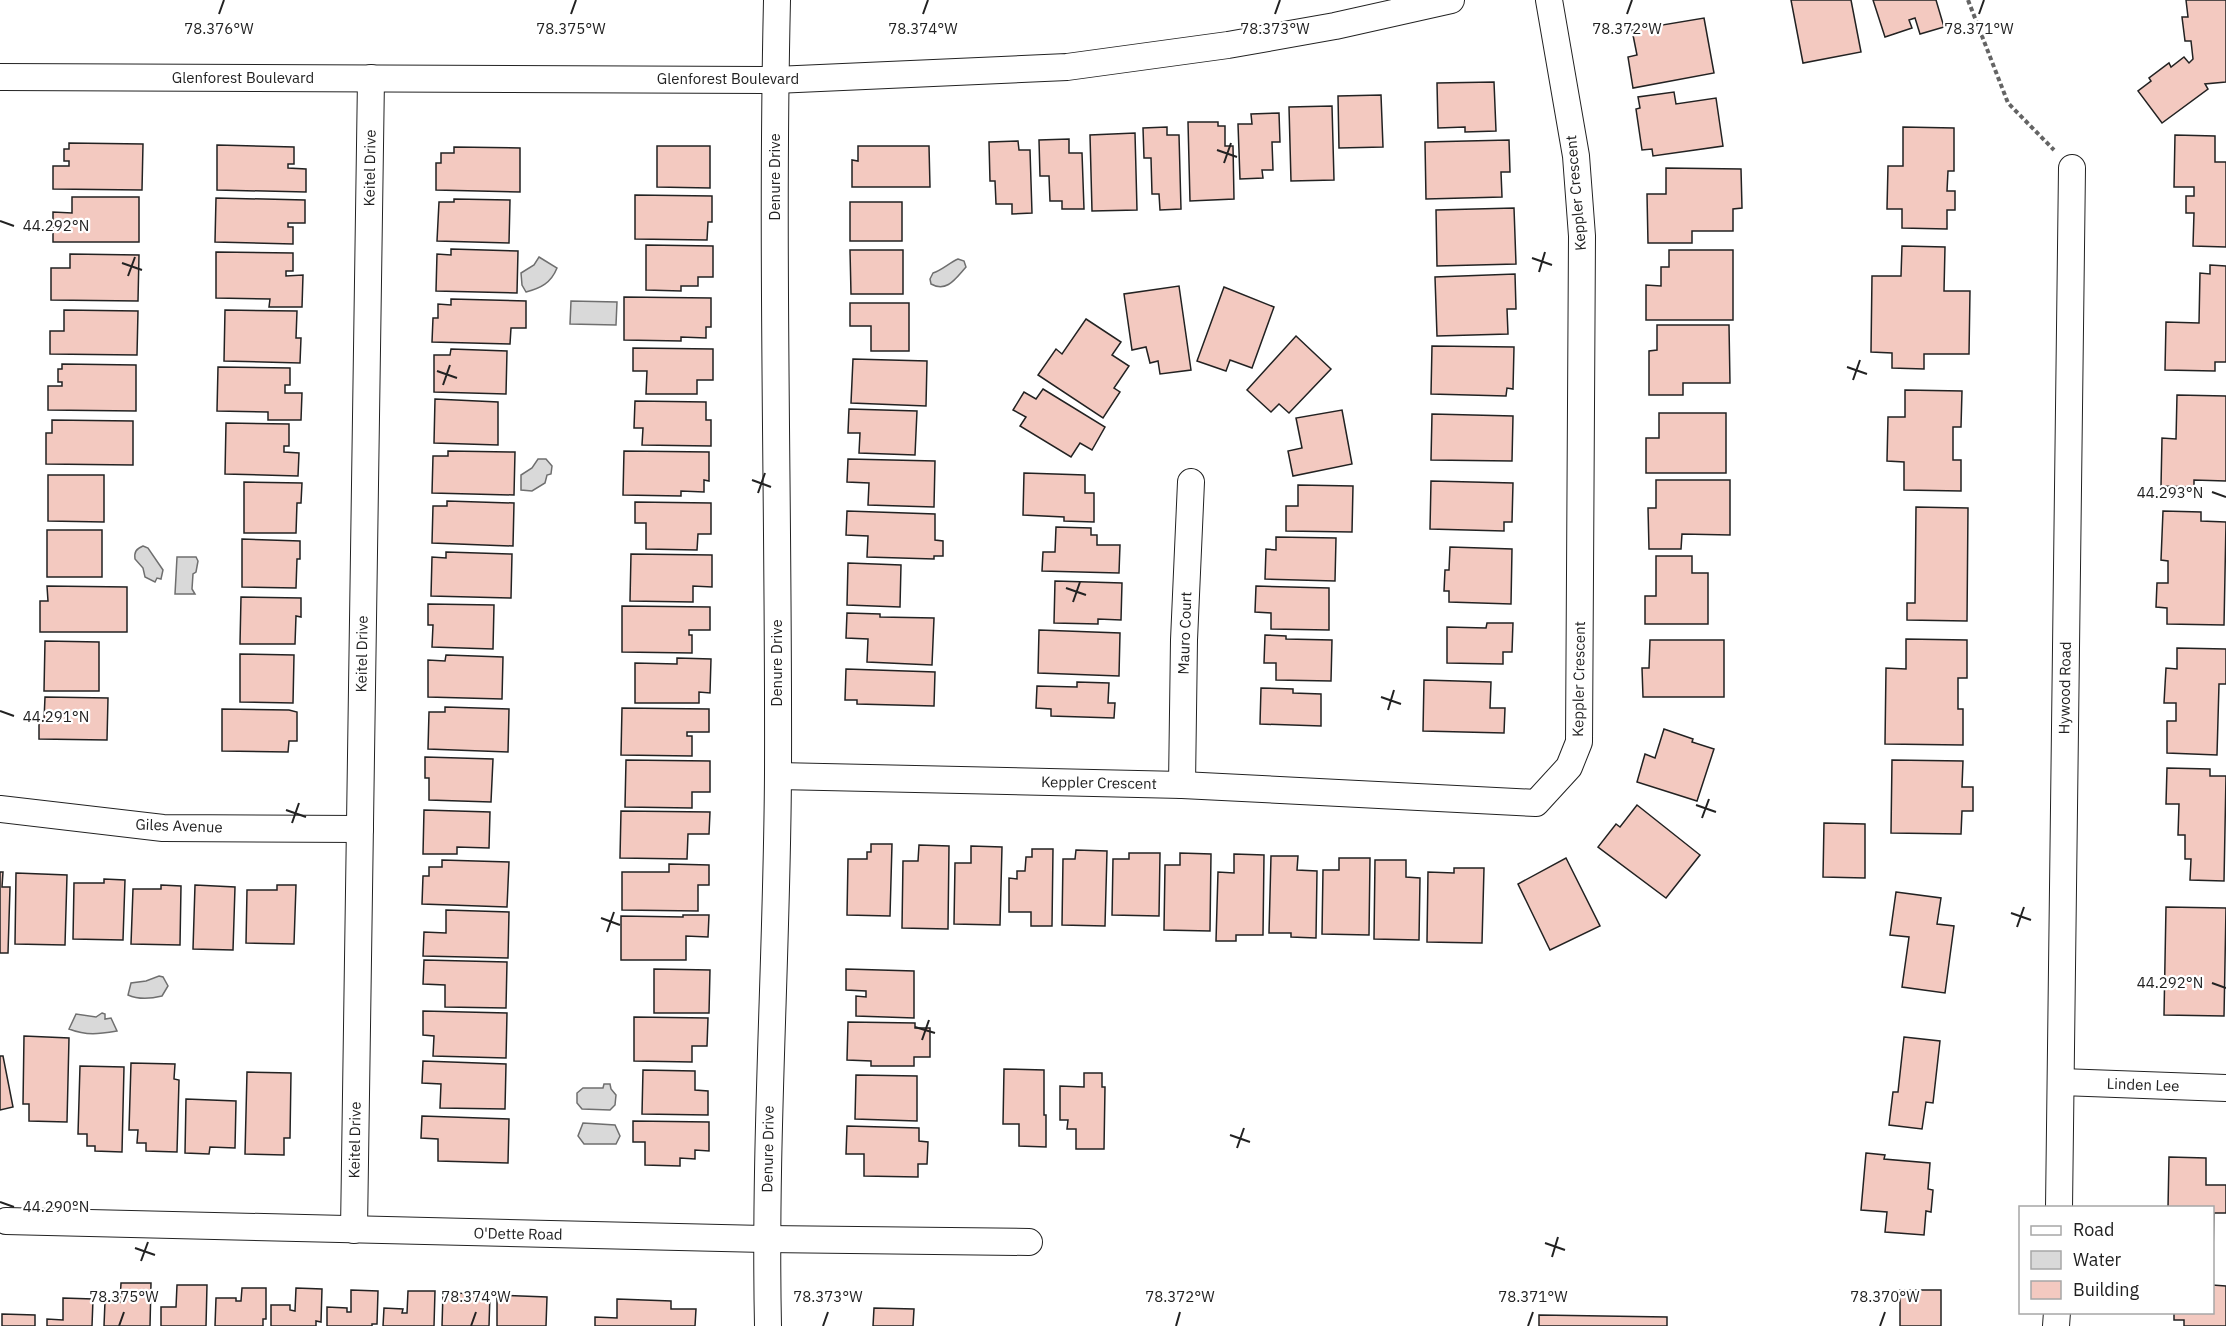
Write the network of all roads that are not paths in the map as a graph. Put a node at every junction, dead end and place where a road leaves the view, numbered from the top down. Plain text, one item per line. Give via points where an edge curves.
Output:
1 (777, 0) edge
2 (1451, 0) edge
3 (1549, 0) edge
4 (0, 77) edge
5 (371, 78) junction
6 (775, 80) junction
7 (2072, 168) road end
8 (1191, 482) dead end
9 (778, 776) junction
10 (1182, 784) junction
11 (0, 809) edge
12 (360, 829) junction
13 (2061, 1082) junction
14 (2226, 1088) edge
15 (2058, 1206) edge
16 (6, 1221) dead end
17 (354, 1230) junction
18 (766, 1239) junction
19 (1029, 1242) dead end
20 (768, 1326) edge

1 - 6 street, Denure Drive
2 - 6 street, Glenforest Boulevard via 1239,44 1066,67
3 - 10 street, Keppler Crescent via 1576,156 1582,236 1579,742 1569,767 1536,803
4 - 5 street, Glenforest Boulevard
5 - 6 street, Glenforest Boulevard
5 - 12 street, Keitel Drive
6 - 9 street, Denure Drive
7 - 13 street, Hywood Road
8 - 10 street, Mauro Court
9 - 10 street, Keppler Crescent
9 - 18 street, Denure Drive
11 - 12 street, Giles Avenue via 163,828
12 - 17 street, Keitel Drive
13 - 14 street, Linden Lee
13 - 15 street, Hywood Road
16 - 17 street, O'Dette Road
17 - 18 street, O'Dette Road
18 - 19 street, O'Dette Road
18 - 20 street, Denure Drive

